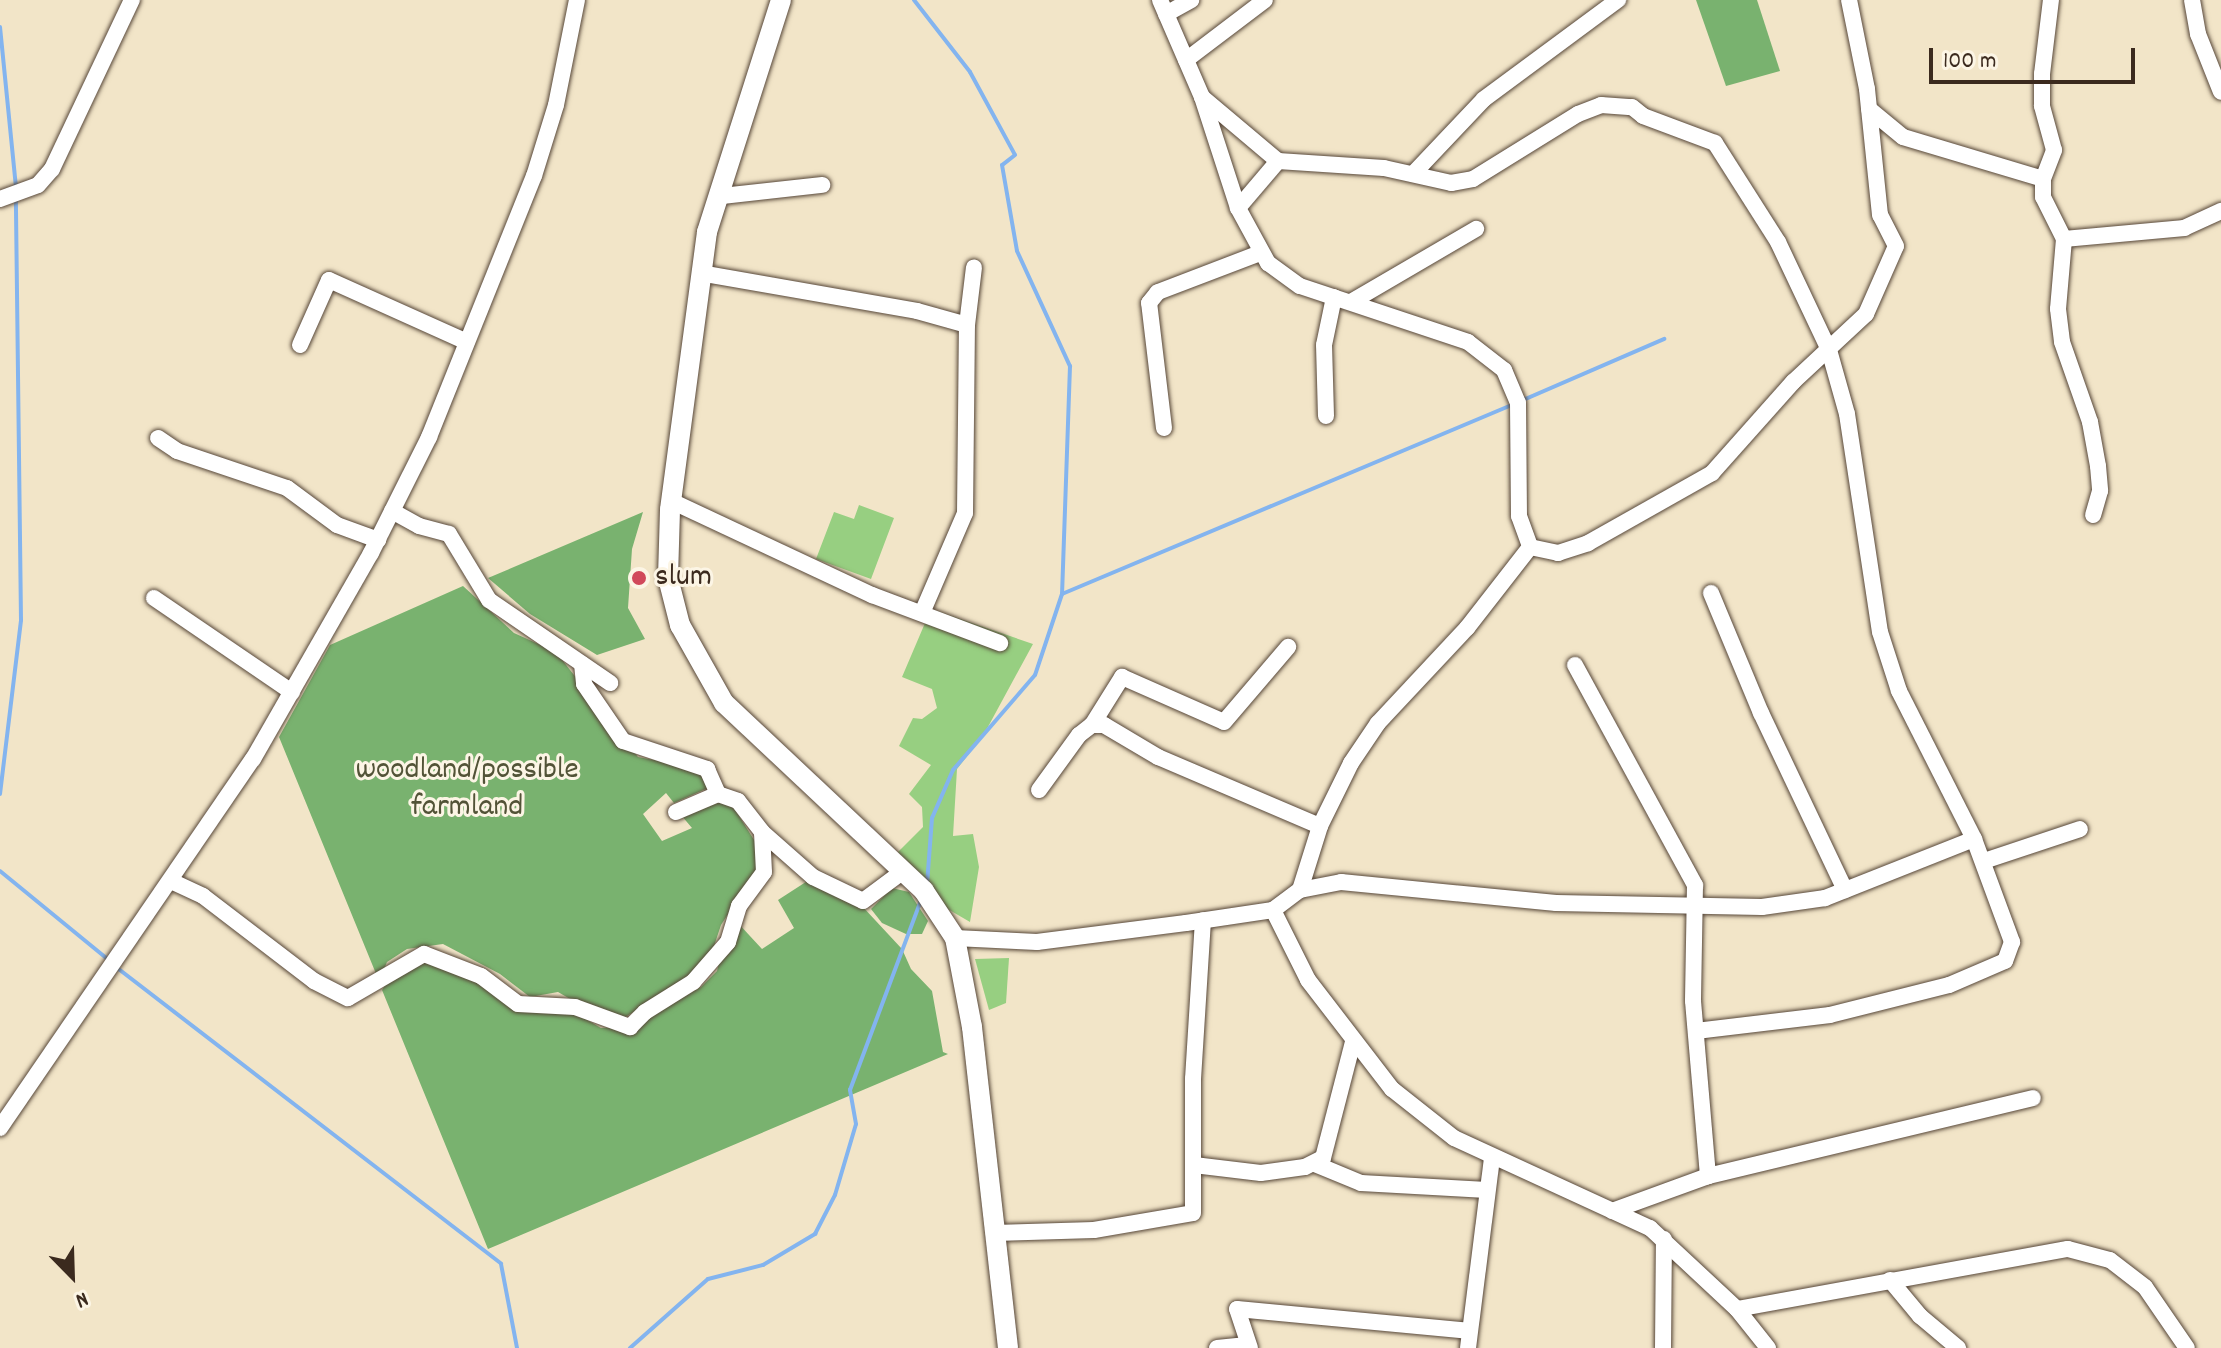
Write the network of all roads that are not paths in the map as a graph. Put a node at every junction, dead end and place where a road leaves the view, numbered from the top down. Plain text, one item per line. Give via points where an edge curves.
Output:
1 (132, 0) edge
2 (577, 0) edge
3 (781, 0) edge
4 (1191, 0) edge
5 (1265, 0) edge
6 (1618, 0) edge
7 (1849, 0) edge
8 (2051, 0) edge
9 (2192, 0) edge
10 (1163, 7) edge
11 (1186, 60) junction
12 (2221, 92) edge
13 (1202, 97) junction
14 (1869, 109) junction
15 (1903, 137) junction
16 (1874, 159) junction
17 (1278, 161) junction
18 (1413, 174) junction
19 (2043, 179) junction
20 (822, 185) dead end
21 (722, 196) junction
22 (0, 199) edge
23 (1238, 208) junction
24 (2221, 211) edge
25 (1476, 229) dead end
26 (2064, 239) junction
27 (1260, 253) junction
28 (974, 267) dead end
29 (700, 273) junction
30 (1334, 297) junction
31 (1351, 302) junction
32 (967, 325) junction
33 (467, 342) junction
34 (300, 345) dead end
35 (1829, 350) junction
36 (1326, 416) dead end
37 (1164, 428) dead end
38 (158, 438) dead end
39 (671, 501) junction
40 (392, 511) junction
41 (2093, 515) dead end
42 (378, 540) junction
43 (1530, 547) junction
44 (1711, 593) dead end
45 (154, 598) dead end
46 (922, 613) junction
47 (1000, 643) dead end
48 (1288, 647) dead end
49 (582, 664) junction
50 (1575, 665) dead end
51 (610, 683) dead end
52 (292, 692) junction
53 (1092, 725) junction
54 (1039, 790) dead end
55 (718, 794) junction
56 (676, 812) dead end
57 (1320, 826) junction
58 (2080, 829) dead end
59 (762, 832) junction
60 (1974, 839) junction
61 (1984, 861) junction
62 (902, 872) junction
63 (171, 881) junction
64 (1300, 890) junction
65 (1845, 890) junction
66 (1696, 906) junction
67 (1273, 910) junction
68 (1203, 920) junction
69 (955, 938) junction
70 (1696, 1031) junction
71 (1353, 1042) junction
72 (2033, 1098) dead end
73 (0, 1128) edge
74 (1492, 1158) junction
75 (1315, 1164) junction
76 (1194, 1165) junction
77 (1708, 1176) junction
78 (1487, 1190) junction
79 (1612, 1211) junction
80 (995, 1233) junction
81 (1664, 1239) junction
82 (1890, 1280) junction
83 (1737, 1309) junction
84 (1468, 1339) edge
85 (1248, 1347) edge
86 (1008, 1348) edge
87 (1217, 1348) edge
88 (1663, 1348) edge
89 (1768, 1348) edge
90 (1958, 1348) edge
91 (2187, 1348) edge

1 - 22 street via 52,169 38,185
2 - 33 street via 556,105 534,176
3 - 21 main road
4 - 10 street
5 - 11 street
6 - 18 street via 1484,99
7 - 14 street
8 - 19 street via 2042,106 2054,150
9 - 12 street via 2198,34
10 - 11 street
11 - 13 street
13 - 17 street
13 - 23 street
14 - 15 street
14 - 16 street
15 - 16 street via 1892,137
15 - 19 street
16 - 35 street via 1880,215 1896,246 1866,314
17 - 18 street via 1333,162
17 - 23 street
18 - 35 street via 1451,183 1473,179 1578,114 1601,105 1632,107 1720,149 1778,242
19 - 26 street via 2043,197
20 - 21 street
21 - 29 main road via 707,232
23 - 27 street
24 - 26 street via 2184,228
25 - 31 street
26 - 41 street via 2058,309 2098,466 2100,491
27 - 30 street via 1279,274
27 - 37 street via 1158,292 1149,303
28 - 32 street
29 - 32 street via 917,311
29 - 39 main road
30 - 31 street
30 - 36 street via 1325,325
31 - 43 street via 1468,342 1504,370 1518,403 1519,516
32 - 46 street via 965,513
33 - 34 street via 329,280
33 - 40 street
35 - 43 street via 1765,412 1726,462 1673,500 1558,553
35 - 60 street via 1847,414 1880,632 1899,691
38 - 42 street via 177,451 287,488 337,525
39 - 46 street
39 - 62 main road via 668,578 680,625 705,675 724,703 779,759
40 - 42 street
40 - 49 street via 449,534 489,600
42 - 52 street
43 - 57 street via 1467,628 1378,723
44 - 65 street
45 - 52 street
46 - 47 street
48 - 53 street via 1224,722 1122,677
49 - 51 street
49 - 55 street via 584,684 623,741 707,769
50 - 66 street via 1592,704 1686,861
52 - 63 street
53 - 54 street
53 - 57 street via 1104,725 1158,757
55 - 56 street
55 - 59 street via 738,801
57 - 64 street
58 - 61 street
59 - 62 street via 813,877 863,901
59 - 63 street via 764,872 739,906 728,942 693,982 630,1027 575,1007 518,1004 481,976 424,954 348,998 314,981 203,896
60 - 61 street
60 - 65 street
61 - 70 street via 2012,942 2005,961 1978,976 1830,1015
62 - 69 main road via 924,891
63 - 73 street
64 - 66 street via 1371,883 1556,903
64 - 67 street
65 - 66 street via 1762,907
66 - 70 street
67 - 68 street
67 - 71 street via 1308,980
68 - 69 street via 1037,942
68 - 76 street
69 - 80 main road via 972,1027
70 - 77 street
71 - 74 street via 1422,1115
71 - 75 street via 1335,1125 1323,1158
72 - 77 street
74 - 78 street
74 - 79 street
75 - 76 street via 1261,1173
75 - 78 street via 1361,1183
76 - 80 street via 1194,1207 1189,1216 1094,1230
77 - 79 street
78 - 84 street
79 - 81 street
80 - 86 main road
81 - 83 street
81 - 88 street
82 - 83 street
82 - 90 street via 1920,1316
82 - 91 street via 2068,1249 2110,1260 2145,1287
83 - 89 street
84 - 85 street via 1240,1308 1236,1311
85 - 87 street

